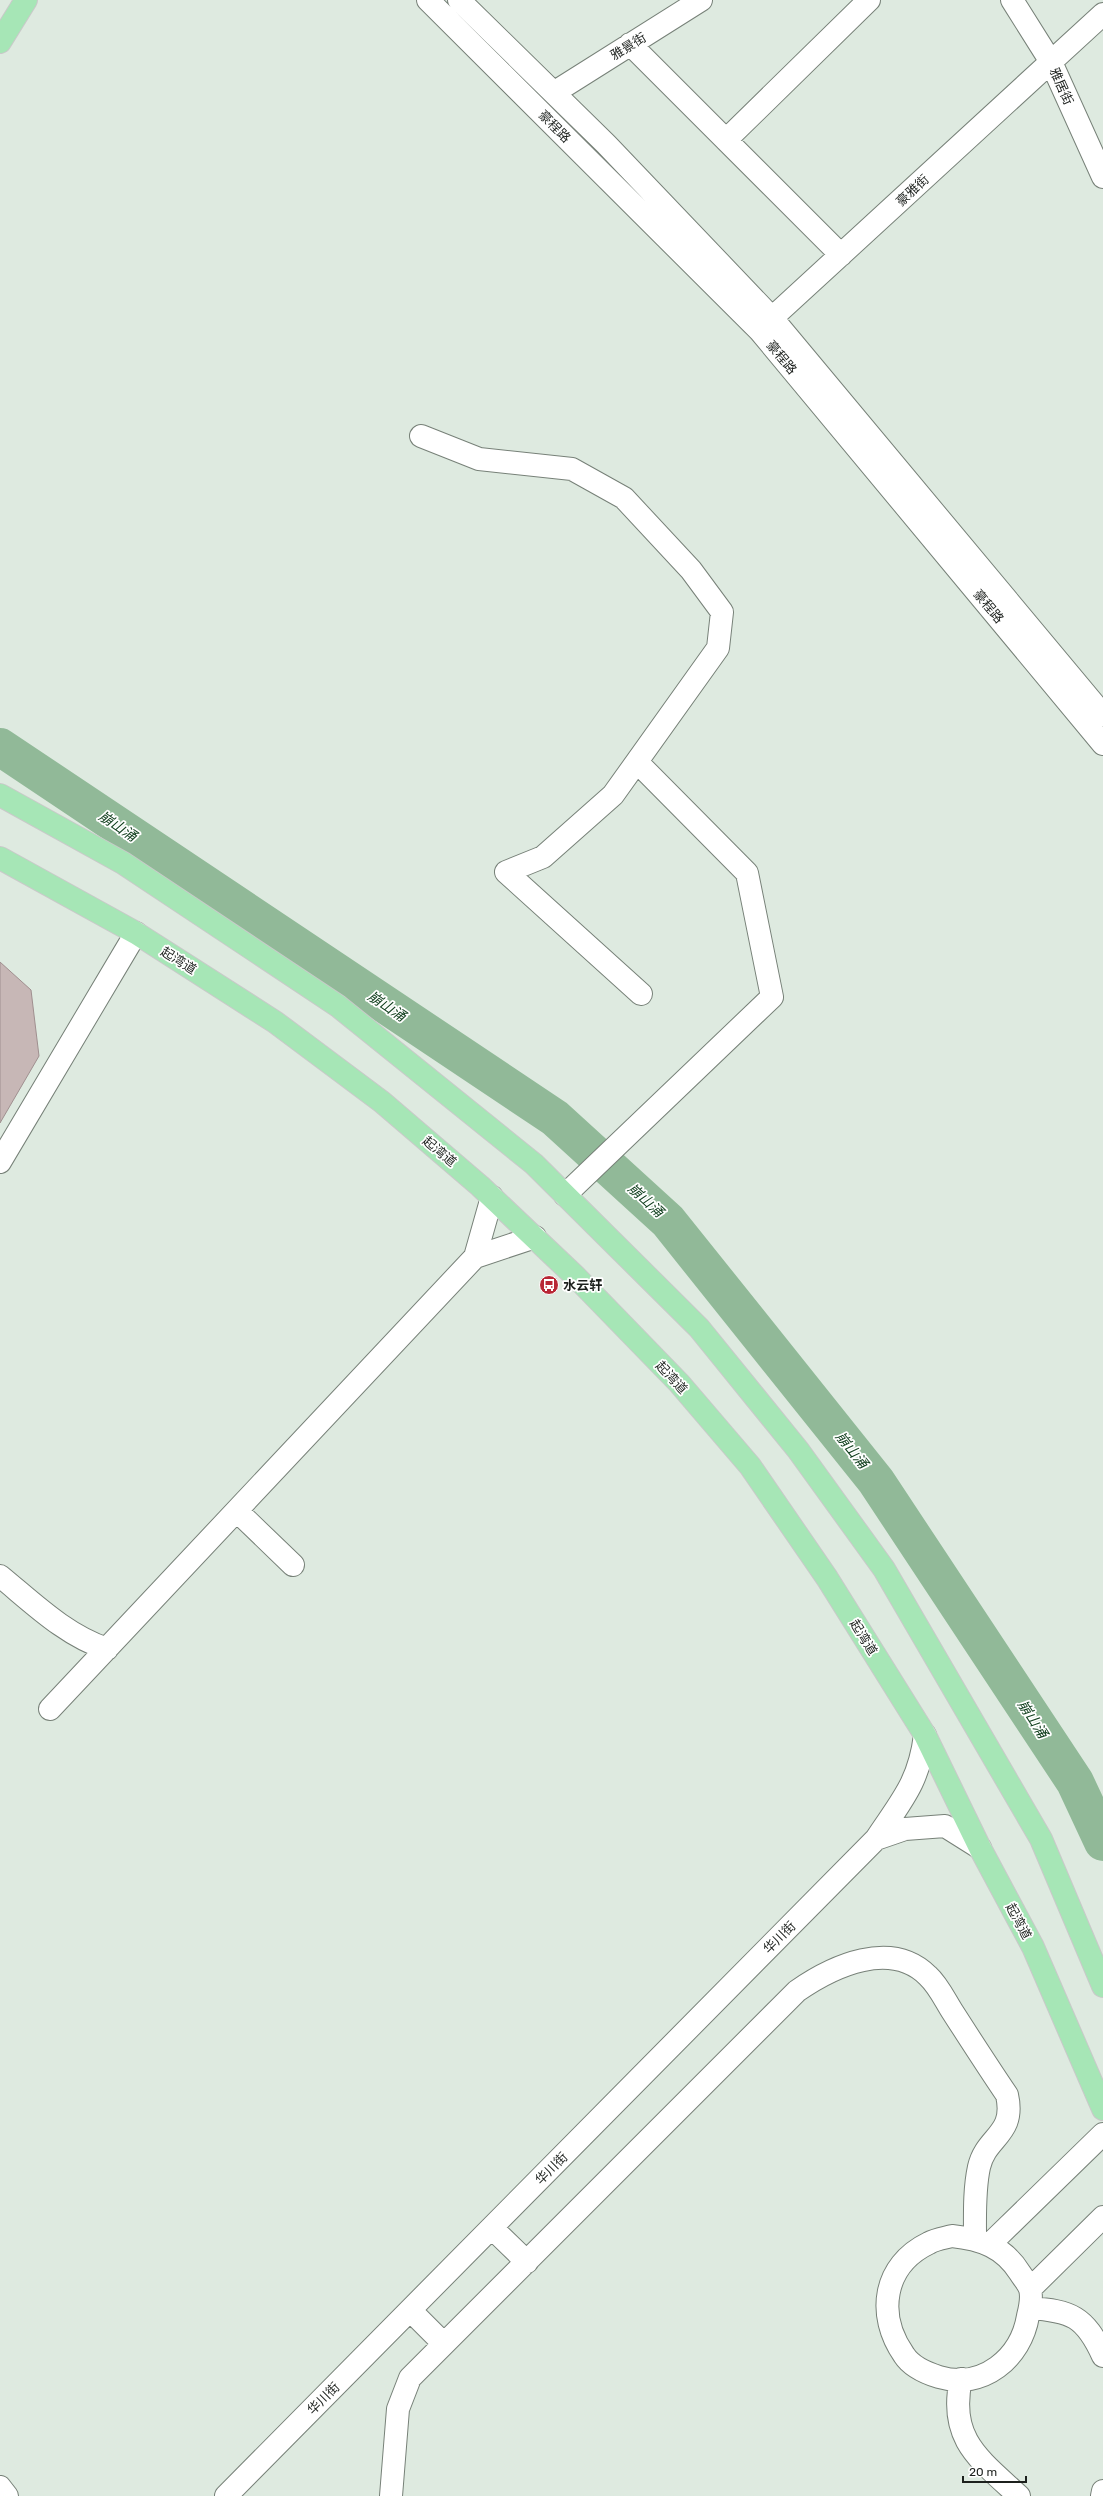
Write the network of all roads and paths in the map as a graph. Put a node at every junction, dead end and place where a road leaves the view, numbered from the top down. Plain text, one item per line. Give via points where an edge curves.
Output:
1 (26, 0) edge
2 (428, 0) edge
3 (459, 0) edge
4 (701, 0) edge
5 (868, 0) edge
6 (1012, 0) edge
7 (1103, 14) edge
8 (0, 42) edge
9 (630, 44) junction
10 (1051, 62) junction
11 (555, 92) junction
12 (726, 140) junction
13 (1103, 177) edge
14 (841, 255) junction
15 (772, 318) junction
16 (421, 436) dead end
17 (1103, 715) edge
18 (1103, 744) edge
19 (637, 762) junction
20 (0, 795) edge
21 (0, 858) edge
22 (136, 933) junction
23 (641, 994) dead end
24 (0, 1162) edge
25 (565, 1195) junction
26 (492, 1197) junction
27 (535, 1237) junction
28 (475, 1257) junction
29 (237, 1511) junction
30 (293, 1565) dead end
31 (0, 1576) edge
32 (107, 1649) junction
33 (50, 1709) dead end
34 (925, 1735) junction
35 (876, 1839) junction
36 (980, 1848) junction
37 (1103, 1986) edge
38 (1103, 2109) edge
39 (1103, 2134) edge
40 (1103, 2217) edge
41 (492, 2228) junction
42 (982, 2241) junction
43 (526, 2262) junction
44 (1030, 2298) junction
45 (410, 2310) junction
46 (443, 2343) junction
47 (1103, 2356) edge
48 (960, 2379) junction
49 (0, 2488) edge
50 (1103, 2491) edge
51 (7, 2496) edge
52 (226, 2496) edge
53 (390, 2496) edge
54 (1019, 2496) edge
55 (1102, 2496) edge

1 - 8 main road
2 - 18 street, 豪程路 via 760,331
3 - 11 street, 豪程路
4 - 9 street, 雅景街
5 - 12 street
6 - 10 street, 雅居街
7 - 10 street, 豪雅街
9 - 11 street, 雅景街
9 - 12 street
10 - 13 street, 雅居街
10 - 14 street, 豪雅街
11 - 15 street, 豪程路
12 - 14 street
14 - 15 street, 豪雅街
15 - 17 street, 豪程路
16 - 19 street via 479,459 572,469 624,498 691,570 722,612 718,648
19 - 23 street via 613,795 544,857 506,872
19 - 25 street via 747,873 772,997
20 - 25 main road via 123,863 338,1006 534,1164
21 - 22 main road, 起湾道
22 - 24 street
22 - 26 main road, 起湾道 via 275,1022 382,1102
25 - 37 main road via 699,1328 798,1450 884,1569 1042,1839
26 - 27 main road, 起湾道
26 - 28 street
27 - 28 street
27 - 34 main road, 起湾道 via 679,1382 750,1466 827,1578
28 - 29 street
29 - 30 street
29 - 32 street
31 - 32 street via 62,1627 88,1643
32 - 33 street
34 - 35 street, 华川街 via 922,1759 913,1783
34 - 36 main road, 起湾道
35 - 36 street, 华川街 via 905,1829 945,1826
35 - 41 street, 华川街
36 - 38 main road, 起湾道 via 1033,1947
39 - 42 street
40 - 44 street
41 - 43 street
41 - 45 street, 华川街
42 - 43 street via 975,2201 979,2166 1006,2125 1010,2108 1007,2095 928,1976 904,1961 878,1957 839,1968 816,1978 798,1991
42 - 44 street via 1014,2262
42 - 48 street via 952,2236 930,2242 910,2255 896,2272 887,2295 887,2318 893,2340 906,2359 926,2373 949,2380
43 - 46 street
44 - 47 street via 1075,2317 1088,2330
44 - 48 street via 1026,2331 1014,2353 996,2369 974,2378
45 - 46 street
45 - 52 street, 华川街
46 - 53 street via 410,2378 403,2393 398,2409
48 - 54 street via 956,2399 960,2430 982,2462
49 - 51 street
50 - 55 street

